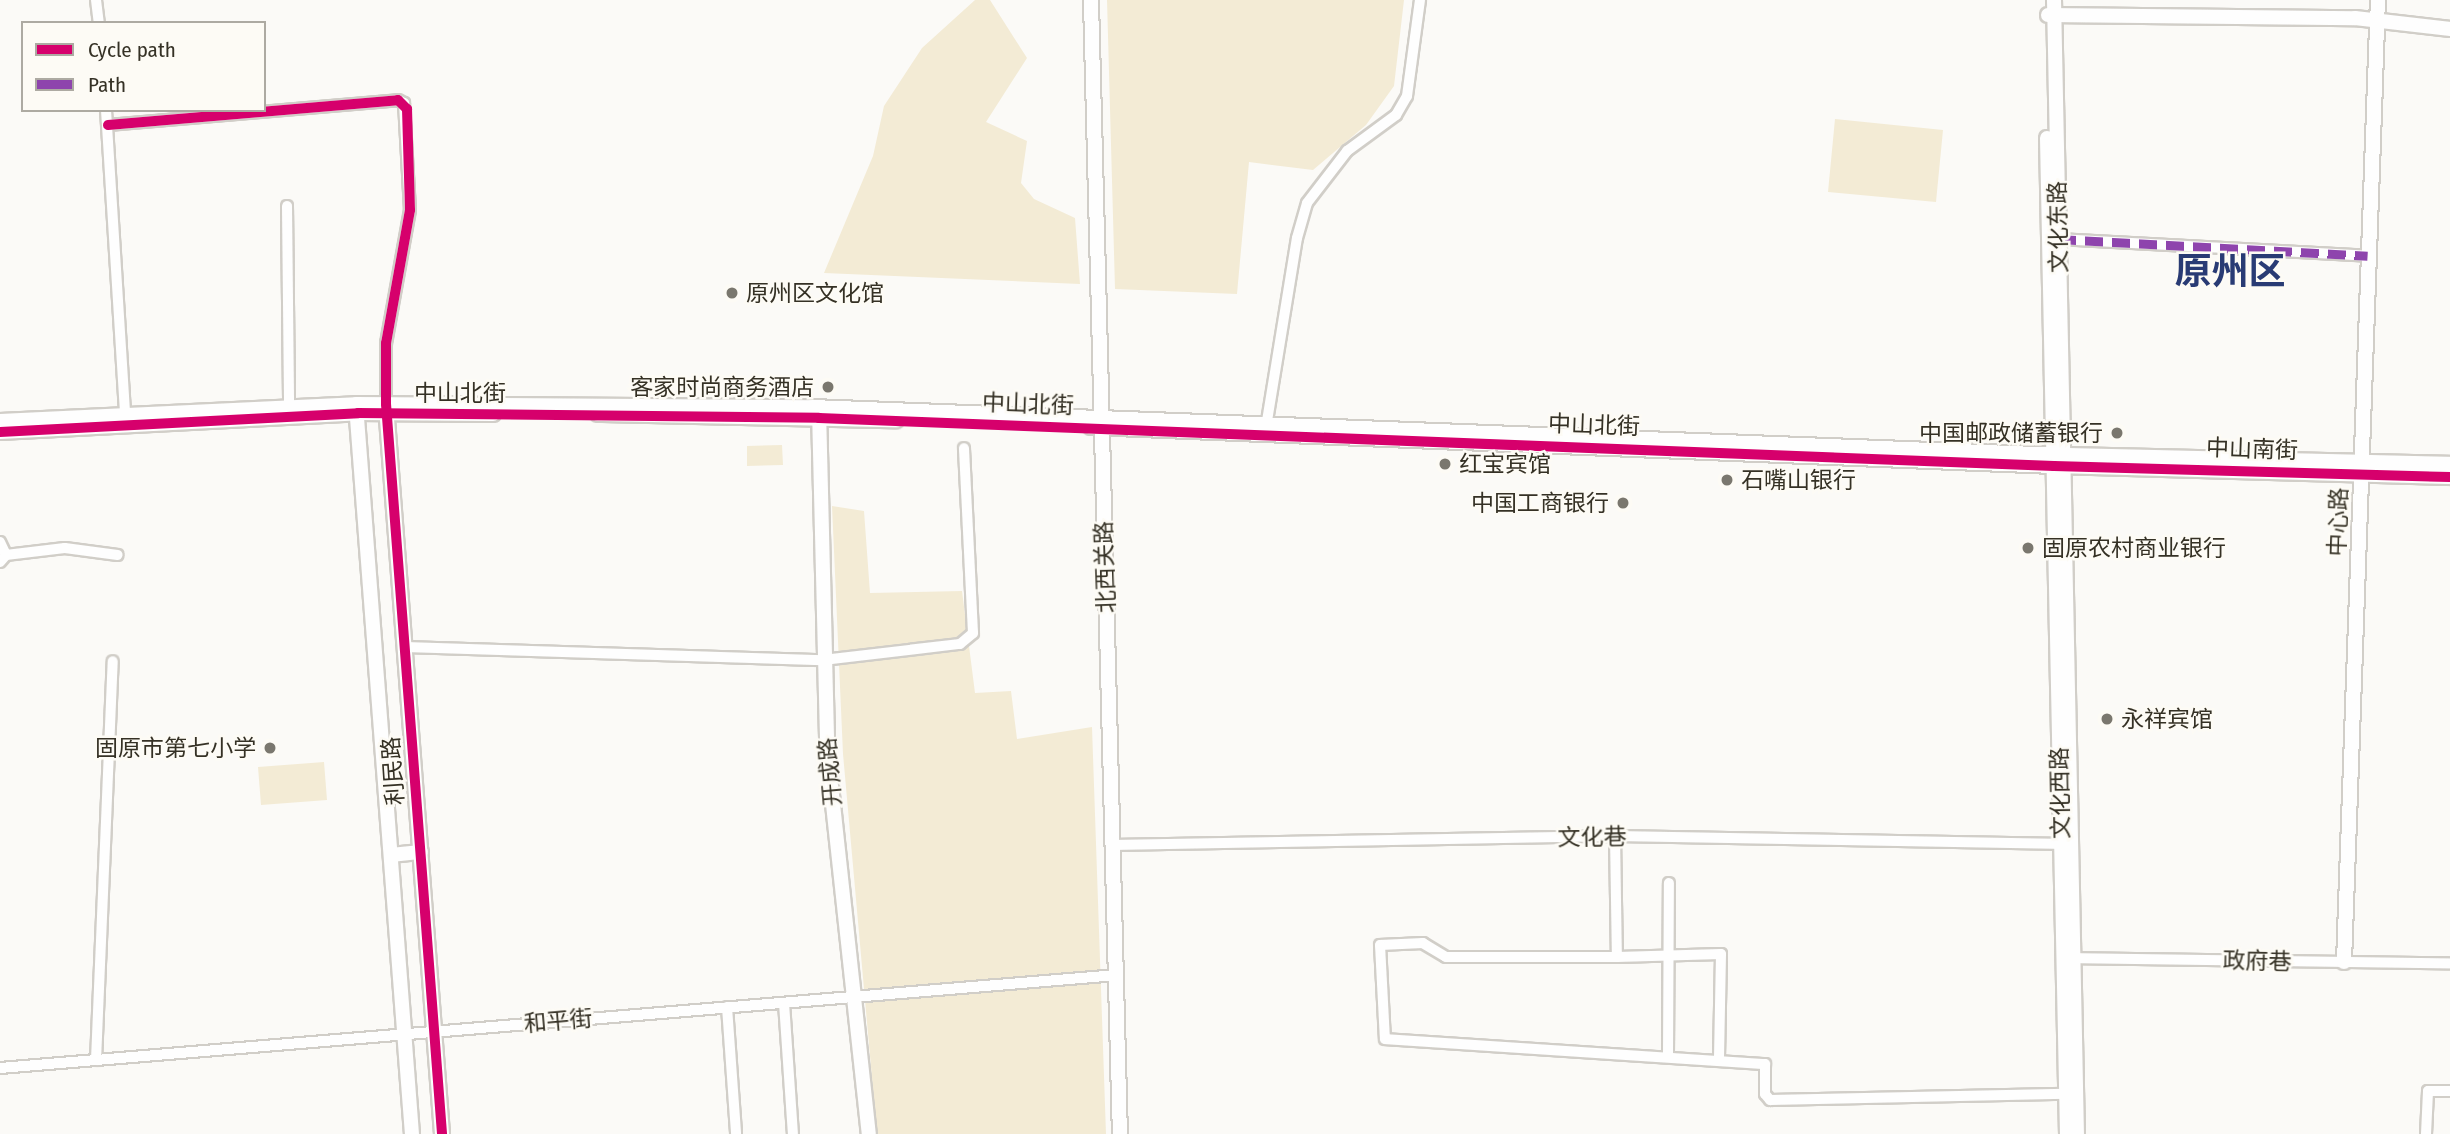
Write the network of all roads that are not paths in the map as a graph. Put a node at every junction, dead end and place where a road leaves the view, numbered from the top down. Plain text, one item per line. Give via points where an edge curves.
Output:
1 (96, 0) edge
2 (1091, 0) edge
3 (1420, 0) edge
4 (2378, 0) edge
5 (2050, 7) edge
6 (2377, 19) junction
7 (99, 21) edge
8 (2450, 29) edge
9 (266, 110) edge
10 (106, 112) edge
11 (229, 113) edge
12 (108, 125) junction
13 (287, 206) dead end
14 (2058, 239) junction
15 (2368, 256) junction
16 (289, 406) junction
17 (357, 409) junction
18 (387, 409) junction
19 (125, 412) junction
20 (819, 413) junction
21 (0, 421) edge
22 (1267, 421) junction
23 (1102, 423) junction
24 (0, 432) edge
25 (964, 449) dead end
26 (2059, 459) junction
27 (2450, 464) edge
28 (2361, 467) junction
29 (2450, 477) edge
30 (0, 542) edge
31 (117, 555) dead end
32 (3, 558) edge
33 (405, 647) junction
34 (823, 660) junction
35 (113, 661) dead end
36 (1615, 836) junction
37 (2066, 844) junction
38 (1112, 845) junction
39 (421, 852) junction
40 (391, 855) junction
41 (1669, 883) dead end
42 (1617, 957) junction
43 (1668, 957) junction
44 (2068, 958) junction
45 (2343, 962) junction
46 (2450, 963) edge
47 (1116, 975) junction
48 (852, 995) junction
49 (784, 1003) junction
50 (727, 1007) junction
51 (435, 1032) junction
52 (404, 1034) junction
53 (1668, 1055) junction
54 (96, 1060) junction
55 (1719, 1060) junction
56 (0, 1068) edge
57 (2450, 1091) edge
58 (2066, 1094) junction
59 (412, 1134) edge
60 (442, 1134) edge
61 (736, 1134) edge
62 (793, 1134) edge
63 (869, 1134) edge
64 (1120, 1134) edge
65 (2067, 1134) edge
66 (2077, 1134) edge
67 (2426, 1134) edge

1 - 7 street
2 - 23 street, 北西关路
3 - 22 street via 1407,96 1396,115 1347,151 1307,203 1297,238
4 - 6 street, 中心路
5 - 6 street
5 - 14 street, 文化东路
5 - 26 street, 文化东路
6 - 8 street
6 - 15 street, 中心路
9 - 18 street via 398,100 407,109 410,210 386,343
10 - 12 street
11 - 12 street
12 - 19 street
13 - 16 street
14 - 15 street
14 - 26 street, 文化东路
15 - 28 street, 中心路
16 - 17 street, 中山北街
16 - 19 street, 中山北街
17 - 18 street, 中山北街
17 - 24 street, 中山北街
17 - 40 street, 利民路
18 - 20 street, 中山北街
18 - 33 street, 利民路
19 - 21 street, 中山北街
20 - 23 street, 中山北街
20 - 34 street, 开成路
22 - 23 street, 中山北街
22 - 26 street, 中山北街
23 - 26 street, 中山北街
23 - 38 street, 北西关路
25 - 34 street via 970,640
26 - 28 street, 中山南街
26 - 37 street, 文化西路
27 - 28 street, 中山南街
28 - 29 street, 中山南街
28 - 45 street, 中心路
30 - 32 street
31 - 32 street via 65,548
33 - 34 street
33 - 39 street, 利民路
34 - 48 street, 开成路 via 827,749
35 - 54 street
36 - 37 street, 文化巷
36 - 38 street, 文化巷
36 - 42 street
37 - 44 street, 文化西路
38 - 47 street, 北西关路
39 - 40 street
39 - 51 street, 利民路
40 - 52 street, 利民路
41 - 43 street
42 - 43 street
42 - 53 street via 1446,957 1423,943 1380,945 1385,1040
43 - 53 street
43 - 55 street via 1721,954
44 - 45 street, 政府巷
44 - 58 street, 文化西路
44 - 66 street, 文化西路
45 - 46 street, 政府巷
47 - 48 street, 和平街
47 - 64 street, 北西关路
48 - 49 street, 和平街
48 - 63 street, 开成路
49 - 50 street, 和平街
49 - 62 street
50 - 51 street, 和平街
50 - 61 street
51 - 52 street, 和平街
51 - 60 street, 利民路
52 - 54 street, 和平街
52 - 59 street, 利民路
53 - 55 street
54 - 56 street, 和平街
55 - 58 street via 1765,1064 1765,1094 1770,1100
57 - 67 street via 2428,1091
58 - 65 street, 文化西路

